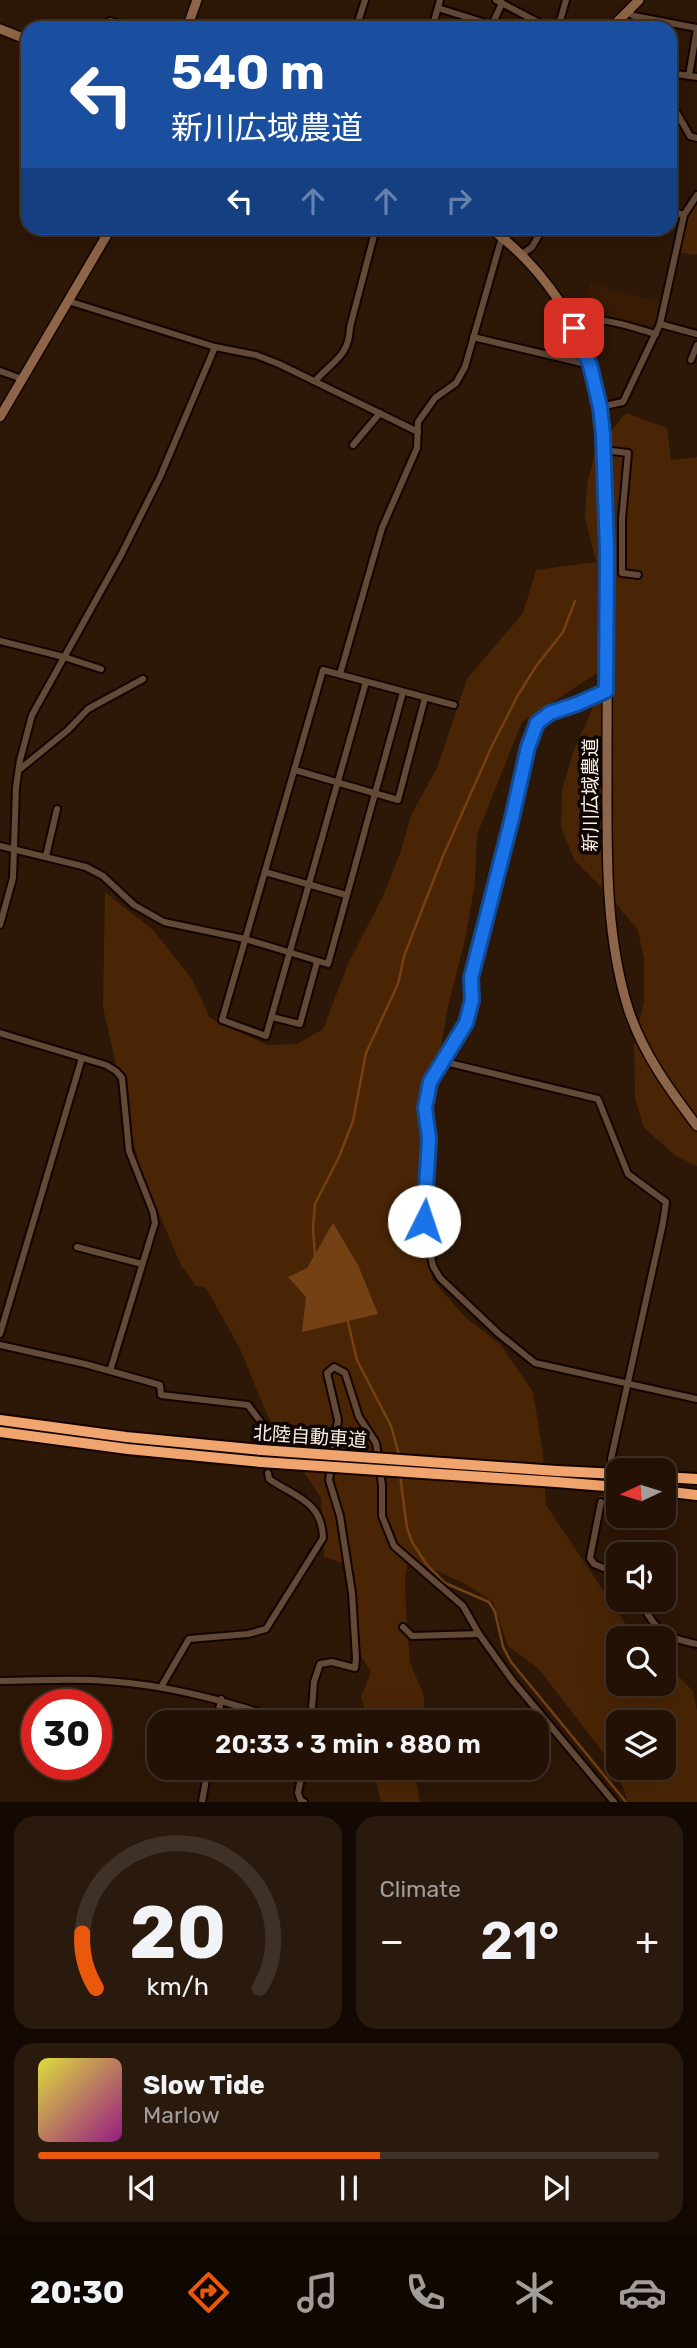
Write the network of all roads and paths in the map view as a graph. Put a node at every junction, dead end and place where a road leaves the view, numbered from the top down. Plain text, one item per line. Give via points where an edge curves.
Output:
1 (197, 0) edge
2 (365, 0) edge
3 (566, 0) edge
4 (639, 0) edge
5 (504, 2) edge
6 (439, 4) edge
7 (627, 12) junction
8 (190, 21) edge
9 (358, 21) edge
10 (434, 21) edge
11 (482, 21) edge
12 (494, 21) edge
13 (537, 21) edge
14 (560, 21) edge
15 (618, 21) edge
16 (660, 21) edge
17 (677, 24) edge
18 (0, 29) edge
19 (21, 37) edge
20 (677, 74) edge
21 (689, 76) junction
22 (697, 77) edge
23 (677, 113) dead end
24 (697, 138) edge
25 (697, 195) edge
26 (677, 213) edge
27 (684, 215) junction
28 (107, 235) edge
29 (374, 235) edge
30 (503, 235) edge
31 (506, 235) edge
32 (539, 235) edge
33 (521, 255) junction
34 (68, 301) junction
35 (571, 322) junction
36 (660, 324) junction
37 (656, 334) junction
38 (697, 334) edge
39 (473, 337) junction
40 (697, 345) edge
41 (215, 347) junction
42 (691, 360) dead end
43 (590, 365) junction
44 (0, 371) edge
45 (22, 379) junction
46 (316, 380) junction
47 (600, 407) junction
48 (380, 413) junction
49 (0, 417) edge
50 (418, 432) junction
51 (353, 445) dead end
52 (604, 450) junction
53 (638, 575) dead end
54 (0, 641) edge
55 (64, 657) junction
56 (101, 669) dead end
57 (340, 674) junction
58 (144, 679) dead end
59 (366, 682) junction
60 (606, 691) junction
61 (403, 692) junction
62 (425, 698) junction
63 (454, 705) dead end
64 (19, 770) junction
65 (295, 770) junction
66 (339, 782) junction
67 (375, 793) junction
68 (57, 809) dead end
69 (0, 846) edge
70 (14, 849) junction
71 (46, 856) junction
72 (265, 872) junction
73 (310, 885) junction
74 (346, 895) junction
75 (0, 925) edge
76 (245, 939) junction
77 (290, 952) junction
78 (317, 962) junction
79 (272, 1017) junction
80 (0, 1033) edge
81 (82, 1058) junction
82 (441, 1061) junction
83 (697, 1126) edge
84 (78, 1247) dead end
85 (142, 1264) junction
86 (0, 1334) edge
87 (0, 1345) edge
88 (110, 1371) junction
89 (627, 1383) junction
90 (697, 1399) edge
91 (0, 1420) edge
92 (0, 1432) edge
93 (265, 1446) junction
94 (611, 1458) tunnel mouth
95 (268, 1473) dead end
96 (606, 1475) edge
97 (556, 1477) junction
98 (676, 1478) edge
99 (697, 1479) edge
100 (606, 1485) edge
101 (676, 1491) edge
102 (697, 1493) edge
103 (601, 1502) tunnel mouth
104 (606, 1569) edge
105 (646, 1612) edge
106 (404, 1627) dead end
107 (479, 1634) junction
108 (697, 1644) edge
109 (0, 1681) edge
110 (161, 1687) junction
111 (221, 1699) junction
112 (219, 1710) edge
113 (254, 1710) edge
114 (312, 1710) edge
115 (206, 1780) edge
116 (301, 1780) edge
117 (202, 1802) edge
118 (304, 1802) edge
119 (614, 1802) edge

1 - 8 street
2 - 9 street
3 - 14 street
4 - 7 street
5 - 12 street
5 - 13 street
6 - 10 street
6 - 11 street
7 - 15 street
7 - 16 street
17 - 21 street via 696,28
18 - 19 street
20 - 21 street
21 - 22 street
23 - 24 street via 690,136
25 - 27 street
26 - 27 street
27 - 36 street
28 - 34 street
29 - 46 street via 349,343
30 - 39 street
31 - 33 street, 新川広域農道
32 - 33 street
33 - 35 street, 新川広域農道
34 - 41 street
34 - 45 street
35 - 37 street via 604,319
35 - 43 street, 新川広域農道
36 - 37 street
36 - 38 street
37 - 47 street via 623,402
39 - 43 street
39 - 50 street via 456,383 435,398 418,422
40 - 42 street
41 - 46 street via 256,355
41 - 55 street via 161,475
43 - 47 street, 新川広域農道
44 - 45 street
45 - 49 street
46 - 48 street
47 - 52 street, 新川広域農道
48 - 50 street
48 - 51 street
50 - 57 street via 417,448 382,528
52 - 53 street via 628,453 622,573
52 - 60 street, 新川広域農道
54 - 55 street
55 - 56 street
55 - 64 street via 32,715
57 - 59 street
57 - 65 street via 323,670
58 - 64 street via 88,709
59 - 61 street
59 - 66 street
60 - 82 street via 550,713 537,723 471,978 466,1023
60 - 83 street, 新川広域農道 via 609,899 622,987 641,1041
61 - 62 street
61 - 67 street
62 - 63 street
62 - 67 street via 398,800
64 - 70 street
65 - 66 street
65 - 72 street
66 - 67 street
66 - 73 street
67 - 74 street
68 - 71 street
69 - 70 street
70 - 71 street
70 - 75 street via 13,878
71 - 76 street via 103,876 134,905 164,922
72 - 73 street
72 - 76 street
73 - 74 street
73 - 77 street
74 - 78 street via 328,964
76 - 77 street
76 - 79 street via 222,1020 266,1036
77 - 78 street
77 - 79 street
78 - 79 street via 300,1024
80 - 81 street
81 - 85 street via 106,1065 122,1078 129,1151 155,1223
81 - 86 street
82 - 89 street via 430,1082 425,1108 429,1139 424,1221 433,1266 440,1278 535,1363
82 - 89 street via 598,1100 628,1174 666,1202
84 - 85 street
85 - 88 street
87 - 88 street
88 - 93 street via 160,1385 161,1395 248,1405 260,1421
89 - 90 street
89 - 94 street
91 - 93 highway, 北陸自動車道 via 126,1437
92 - 97 highway, 北陸自動車道, bridge via 261,1462
93 - 97 highway, 北陸自動車道, bridge
95 - 110 street via 269,1479 316,1511 323,1538 266,1629 189,1639
96 - 97 highway, 北陸自動車道
97 - 100 highway, 北陸自動車道
98 - 99 highway
101 - 102 highway
103 - 104 street via 590,1558
105 - 108 street via 657,1629 671,1639
106 - 107 street via 412,1636
107 - 114 street via 463,1606 390,1540 382,1516 376,1443 359,1417 345,1373 330,1368 328,1384 338,1420 328,1480 340,1516 356,1658 355,1668 320,1664
107 - 119 street
109 - 110 street via 106,1681
110 - 111 street
111 - 112 street
111 - 113 street
115 - 117 street
116 - 118 street via 298,1793

